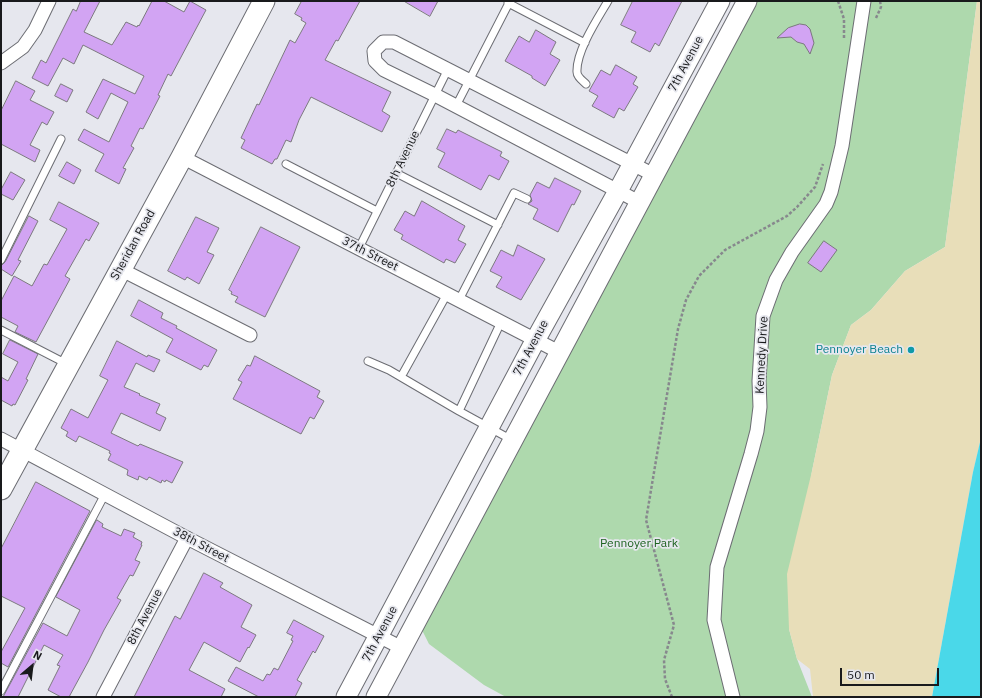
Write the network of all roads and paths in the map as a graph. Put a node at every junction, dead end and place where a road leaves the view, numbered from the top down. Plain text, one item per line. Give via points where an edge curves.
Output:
1 (49, 1) edge
2 (264, 1) edge
3 (608, 1) edge
4 (720, 1) edge
5 (747, 1) edge
6 (838, 1) edge
7 (864, 1) edge
8 (509, 2) edge
9 (585, 43) junction
10 (843, 46) dead end
11 (1, 63) edge
12 (448, 69) junction
13 (469, 80) junction
14 (586, 84) dead end
15 (435, 95) junction
16 (456, 106) junction
17 (61, 139) dead end
18 (182, 157) junction
19 (826, 158) dead end
20 (286, 164) dead end
21 (632, 164) junction
22 (396, 173) junction
23 (654, 175) junction
24 (618, 191) junction
25 (527, 199) dead end
26 (639, 202) junction
27 (378, 211) junction
28 (498, 225) junction
29 (359, 248) junction
30 (1, 260) edge
31 (120, 269) junction
32 (447, 294) junction
33 (459, 300) junction
34 (501, 322) junction
35 (1, 330) edge
36 (250, 335) dead end
37 (536, 340) junction
38 (559, 352) junction
39 (368, 361) dead end
40 (68, 365) junction
41 (401, 377) junction
42 (459, 410) junction
43 (489, 427) junction
44 (1, 439) edge
45 (512, 440) junction
46 (22, 450) junction
47 (1, 489) edge
48 (105, 494) junction
49 (187, 538) junction
50 (378, 637) junction
51 (402, 648) junction
52 (1, 691) edge
53 (103, 697) edge
54 (346, 697) edge
55 (376, 697) edge
56 (672, 697) edge
57 (733, 697) edge

1 - 11 street via 35,30 23,47
2 - 18 main road, Sheridan Road
3 - 9 lane
4 - 21 street, 7th Avenue
5 - 23 street, 7th Avenue
6 - 10 path via 844,19
7 - 57 street, Kennedy Drive via 842,146 831,192 826,204 792,252 776,280 763,316 757,431 716,567 714,620
8 - 9 lane
8 - 13 lane
9 - 14 lane via 577,72
12 - 13 street
12 - 15 lane, 8th Avenue
12 - 15 street via 394,42 383,42 374,51 374,61 384,70
13 - 16 lane
13 - 21 street
15 - 16 street
15 - 22 lane, 8th Avenue
16 - 24 street
17 - 30 lane
18 - 29 street, 37th Street
18 - 31 main road, Sheridan Road
19 - 56 path via 814,187 797,207 787,216 725,250 699,276 686,300 678,329 646,520 674,625 664,660 665,679
20 - 27 lane
21 - 23 street
21 - 24 street, 7th Avenue
22 - 27 lane, 8th Avenue
22 - 28 lane
23 - 26 street, 7th Avenue
24 - 26 street
24 - 37 street, 7th Avenue
25 - 28 lane via 514,193
26 - 38 street, 7th Avenue
27 - 29 lane, 8th Avenue
28 - 33 lane
29 - 32 street, 37th Street
31 - 36 street
31 - 40 main road, Sheridan Road
32 - 33 street, 37th Street
32 - 41 lane
33 - 34 street, 37th Street
34 - 37 street, 37th Street
34 - 42 lane
35 - 40 lane
37 - 38 street, 37th Street
37 - 43 street, 7th Avenue
38 - 45 street, 7th Avenue
39 - 41 lane
40 - 46 main road, Sheridan Road
41 - 42 lane
42 - 43 lane
43 - 45 lane
43 - 50 street, 7th Avenue
44 - 46 street, 38th Street
45 - 51 street, 7th Avenue
46 - 47 main road, Sheridan Road
46 - 48 street, 38th Street
48 - 49 street, 38th Street
48 - 52 lane
49 - 50 street, 38th Street
49 - 53 street, 8th Avenue
50 - 51 street, 38th Street
50 - 54 street, 7th Avenue
51 - 55 street, 7th Avenue

